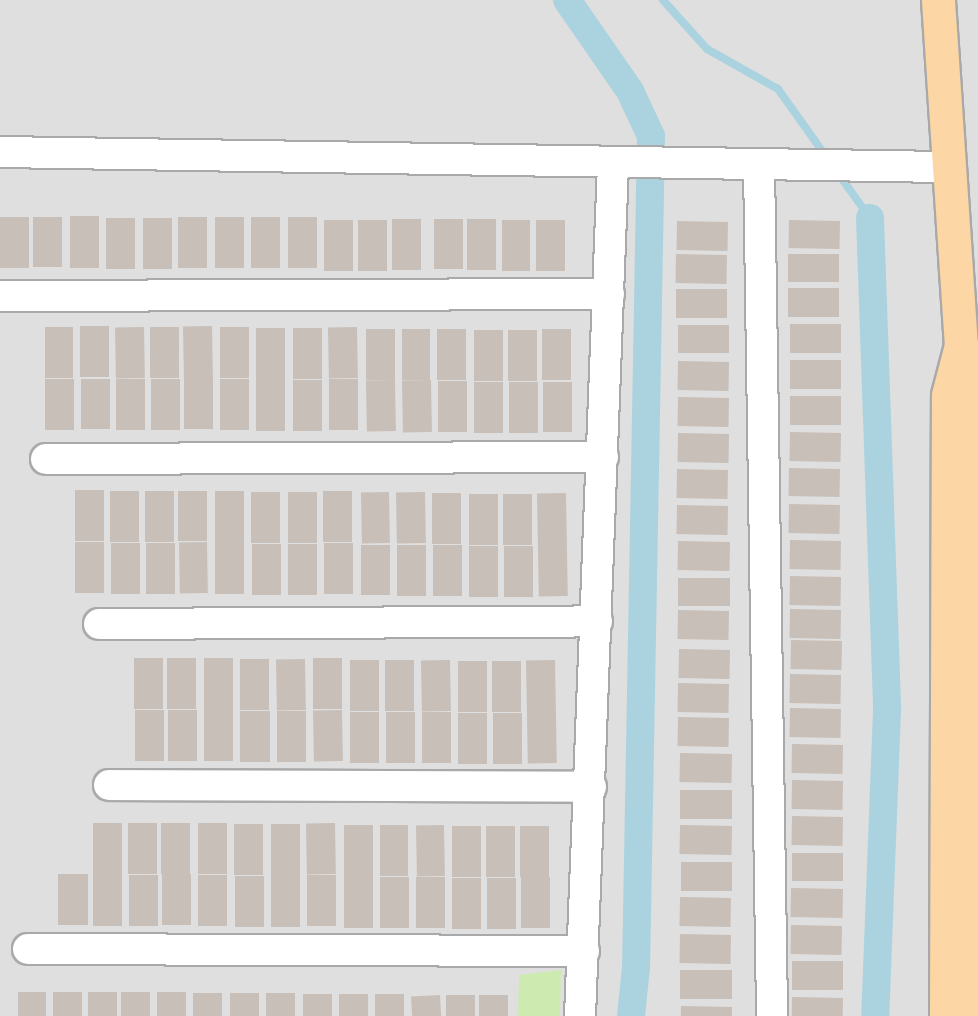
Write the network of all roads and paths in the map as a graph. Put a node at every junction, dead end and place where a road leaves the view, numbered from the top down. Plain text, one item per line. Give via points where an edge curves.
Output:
1 (938, 0) edge
2 (0, 152) edge
3 (614, 164) junction
4 (759, 165) junction
5 (948, 167) junction
6 (609, 294) junction
7 (0, 296) edge
8 (966, 331) edge
9 (603, 457) junction
10 (46, 459) dead end
11 (597, 621) junction
12 (99, 624) dead end
13 (109, 785) dead end
14 (591, 787) junction
15 (28, 950) dead end
16 (584, 951) junction
17 (580, 1016) edge
18 (772, 1016) edge
19 (946, 1016) edge
20 (977, 1016) edge

1 - 5 main road
2 - 3 street
3 - 4 street
3 - 6 street
4 - 5 street
4 - 18 street
5 - 8 main road
6 - 7 street
6 - 9 street
8 - 19 main road via 948,395
8 - 20 main road via 975,391
9 - 10 street
9 - 11 street
11 - 12 street
11 - 14 street
13 - 14 street
14 - 16 street
15 - 16 street
16 - 17 street

